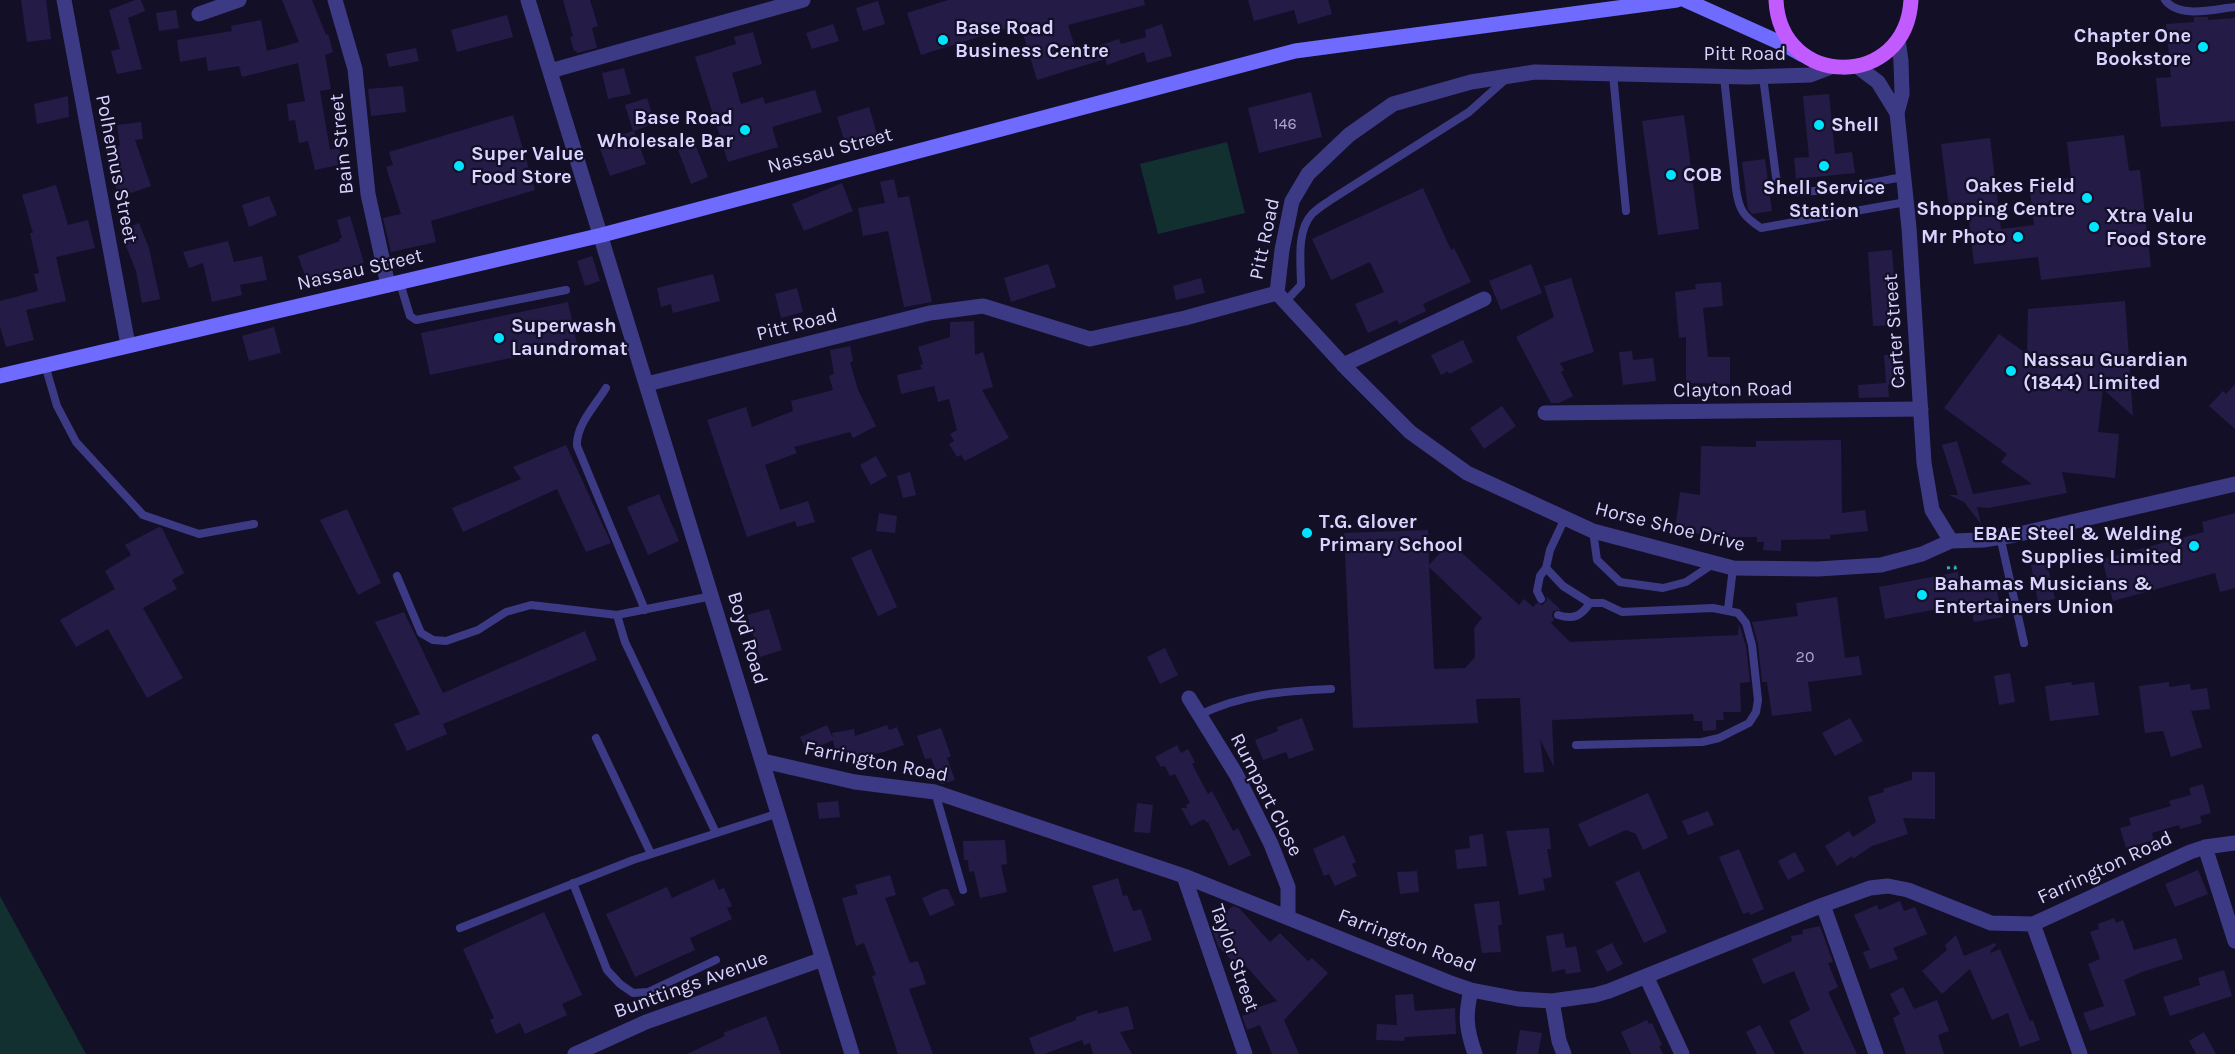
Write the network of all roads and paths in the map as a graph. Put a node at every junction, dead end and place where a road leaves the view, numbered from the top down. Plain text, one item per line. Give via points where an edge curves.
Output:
1 (64, 0) edge
2 (239, 0) edge
3 (335, 0) edge
4 (528, 0) edge
5 (803, 0) edge
6 (1677, 0) edge
7 (1685, 0) edge
8 (1776, 0) edge
9 (1911, 0) edge
10 (2165, 0) edge
11 (2235, 7) edge
12 (199, 14) dead end
13 (1898, 40) junction
14 (1806, 57) junction
15 (1831, 67) junction
16 (1858, 67) junction
17 (550, 71) junction
18 (1613, 74) junction
19 (1509, 76) junction
20 (1724, 76) junction
21 (1762, 77) junction
22 (1897, 113) junction
23 (1903, 177) junction
24 (1906, 202) junction
25 (1626, 211) dead end
26 (602, 235) junction
27 (394, 284) junction
28 (566, 290) dead end
29 (1281, 297) junction
30 (1484, 299) dead end
31 (129, 345) junction
32 (45, 365) junction
33 (1343, 365) junction
34 (0, 376) edge
35 (648, 384) junction
36 (606, 388) dead end
37 (1921, 409) junction
38 (1545, 412) dead end
39 (2235, 484) edge
40 (1565, 518) junction
41 (254, 524) dead end
42 (1593, 531) junction
43 (2000, 536) junction
44 (1950, 542) junction
45 (1714, 563) junction
46 (1546, 568) junction
47 (1733, 568) junction
48 (1947, 568) dead end
49 (1956, 572) dead end
50 (397, 576) dead end
51 (712, 596) junction
52 (1541, 599) dead end
53 (1590, 603) junction
54 (1728, 609) junction
55 (645, 610) junction
56 (617, 615) junction
57 (1558, 615) dead end
58 (2024, 643) dead end
59 (1331, 689) dead end
60 (1189, 698) dead end
61 (1198, 715) junction
62 (596, 738) dead end
63 (1576, 746) dead end
64 (763, 761) junction
65 (934, 792) junction
66 (778, 813) junction
67 (716, 833) junction
68 (2235, 843) edge
69 (2205, 847) junction
70 (651, 854) junction
71 (1184, 876) junction
72 (573, 883) junction
73 (963, 890) dead end
74 (1823, 904) junction
75 (1288, 917) junction
76 (2032, 924) junction
77 (460, 928) dead end
78 (2235, 941) edge
79 (824, 959) junction
80 (716, 960) dead end
81 (1646, 976) junction
82 (1471, 990) junction
83 (1552, 1001) junction
84 (574, 1054) edge
85 (852, 1054) edge
86 (1245, 1054) edge
87 (1475, 1054) edge
88 (1564, 1054) edge
89 (1682, 1054) edge
90 (1876, 1054) edge
91 (2080, 1054) edge

1 - 31 street, Polhemus Street
2 - 12 street
3 - 27 street, Bain Street via 355,69 368,194
4 - 17 street, Boyd Road
5 - 17 street
6 - 26 main road, Nassau Street via 1295,51
7 - 14 main road
8 - 14 main road via 1783,30
9 - 13 main road via 1908,21
10 - 11 lane via 2181,11
13 - 16 main road via 1883,56
13 - 22 street via 1902,94
14 - 15 main road
15 - 16 main road
15 - 21 street, Pitt Road via 1810,75
16 - 22 street via 1878,82
17 - 26 street, Boyd Road
18 - 19 street, Pitt Road via 1535,72
18 - 20 street, Pitt Road
18 - 25 lane
19 - 29 lane via 1469,112 1311,215 1301,245 1301,285
19 - 29 street, Pitt Road via 1471,82 1393,104 1348,135 1308,174 1292,201 1282,250
20 - 21 street, Pitt Road
20 - 24 lane via 1738,204 1746,218 1761,228
21 - 23 lane via 1776,177 1784,189 1810,192
22 - 23 street, Carter Street
23 - 24 street, Carter Street
24 - 37 street, Carter Street
26 - 27 main road, Nassau Street
26 - 35 street, Boyd Road
27 - 28 lane via 416,320
27 - 31 main road, Nassau Street
29 - 33 street, Horse Shoe Drive
29 - 35 street, Pitt Road via 1090,339 983,306 930,313
30 - 33 street
31 - 32 main road, Nassau Street
32 - 34 main road, Nassau Street
32 - 41 lane via 57,406 76,442 143,514 199,534
33 - 40 street, Horse Shoe Drive via 1410,432 1467,472
35 - 51 street, Boyd Road
36 - 55 lane via 579,429 577,446
37 - 38 street, Clayton Road
37 - 44 street, Carter Street via 1932,510
39 - 43 street, Horse Shoe Drive
40 - 42 street, Horse Shoe Drive
40 - 46 lane
42 - 45 street, Horse Shoe Drive
42 - 45 lane via 1597,560 1620,582 1663,588 1686,582
43 - 44 street, Horse Shoe Drive
43 - 58 lane
44 - 47 street, Horse Shoe Drive via 1881,565
45 - 47 street, Horse Shoe Drive
46 - 52 lane via 1537,591
46 - 53 lane via 1563,586
47 - 54 lane
48 - 49 path via 1955,567
50 - 56 lane via 421,633 433,640 446,641 478,630 506,612 531,605
51 - 55 lane
51 - 64 street, Boyd Road
53 - 54 lane via 1603,603 1622,612
53 - 57 lane via 1576,618
54 - 63 lane via 1746,623 1752,645 1758,700 1749,723 1702,742
55 - 56 lane
56 - 67 lane via 625,642
59 - 61 lane via 1285,691 1225,703
60 - 61 street, Rumpart Close
61 - 75 street, Rumpart Close via 1236,774 1272,844 1288,887
62 - 70 lane
64 - 65 street, Farrington Road via 855,782
64 - 66 street, Boyd Road
65 - 71 street, Farrington Road
65 - 73 lane
66 - 67 lane
66 - 79 street, Boyd Road
67 - 70 lane
68 - 69 street, Farrington Road
69 - 76 street, Farrington Road
69 - 78 street
70 - 72 lane
71 - 75 street, Farrington Road
71 - 86 street, Taylor Street
72 - 77 lane
72 - 80 lane via 607,970 633,993 648,992
74 - 76 street, Farrington Road via 1888,886 1991,923
74 - 81 street, Farrington Road
74 - 90 street
75 - 82 street, Farrington Road
76 - 91 street
79 - 84 street, Bunttings Avenue via 646,1022
79 - 85 street, Boyd Road
81 - 83 street, Farrington Road via 1609,991
81 - 89 street
82 - 83 street, Farrington Road
82 - 87 street via 1466,1018
83 - 88 street

